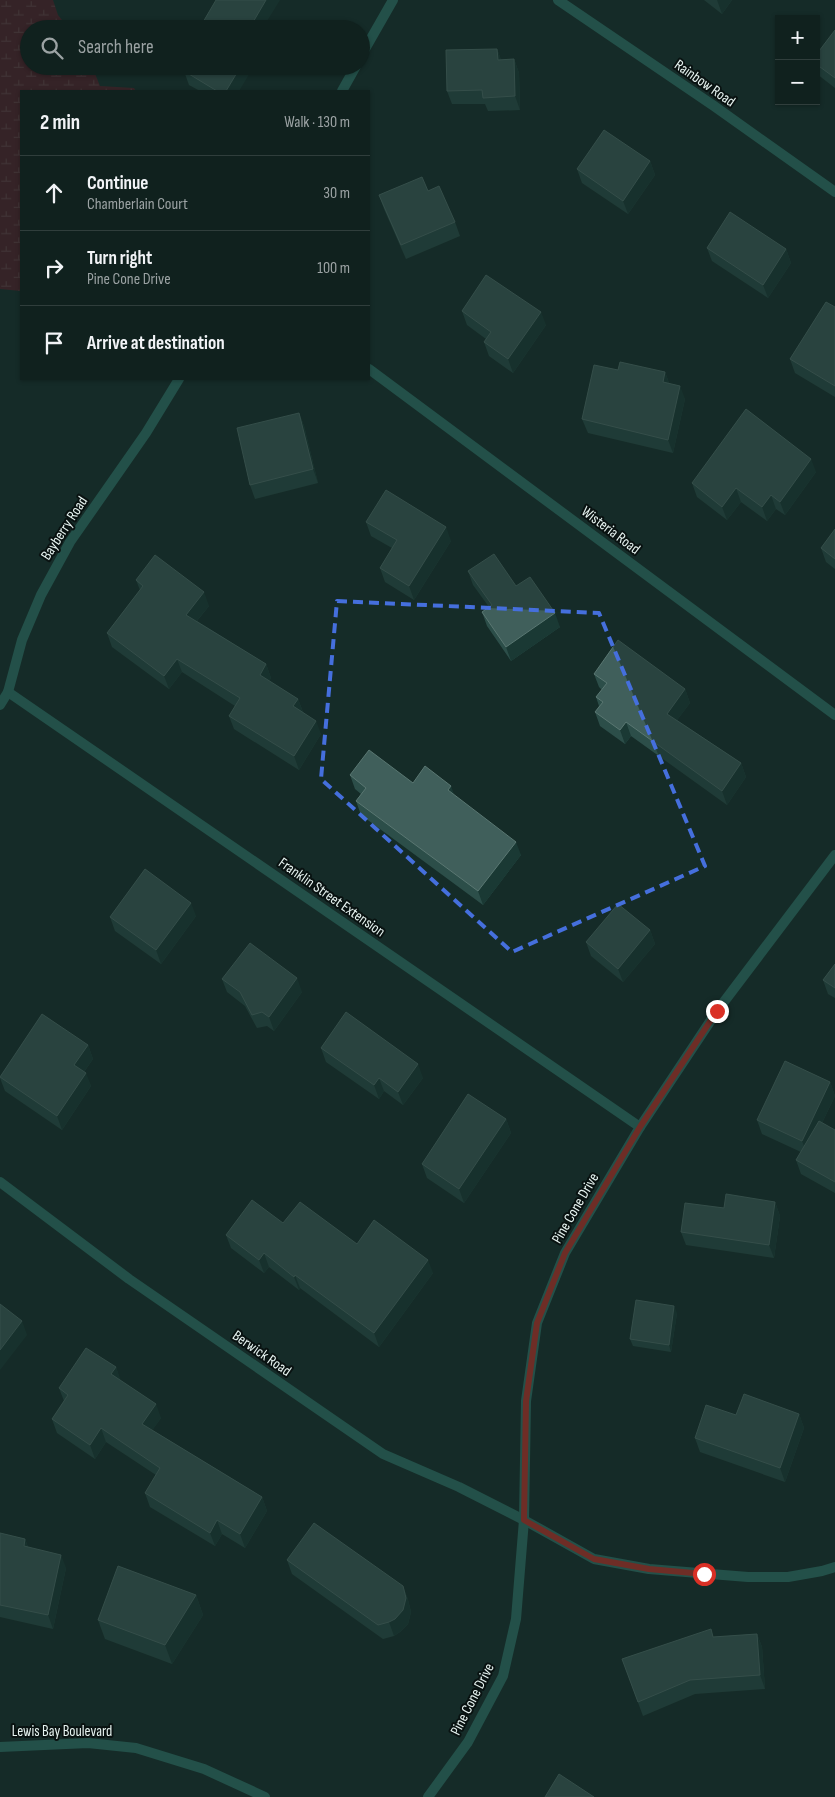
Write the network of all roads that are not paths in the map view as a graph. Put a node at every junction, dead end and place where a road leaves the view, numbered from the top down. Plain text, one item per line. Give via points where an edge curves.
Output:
1 (393, 0) edge
2 (558, 0) edge
3 (370, 40) edge
4 (351, 75) edge
5 (343, 90) edge
6 (835, 192) edge
7 (370, 370) edge
8 (177, 380) edge
9 (8, 692) junction
10 (0, 705) edge
11 (835, 715) edge
12 (835, 855) edge
13 (640, 1127) junction
14 (0, 1182) edge
15 (524, 1520) junction
16 (835, 1567) edge
17 (0, 1747) edge
18 (265, 1797) edge
19 (428, 1797) edge

1 - 3 street
2 - 6 street, Rainbow Road
4 - 5 street
7 - 11 street, Wisteria Road
8 - 9 street, Bayberry Road via 146,433 70,542 41,594 22,640
9 - 10 street, Bayberry Road
9 - 13 street, Franklin Street Extension
12 - 13 street, Pine Cone Drive via 717,1011
13 - 15 street, Pine Cone Drive via 565,1253 537,1323 526,1401
14 - 15 street, Berwick Road via 129,1279 383,1454
15 - 16 street, Berwick Road via 594,1559 649,1569 788,1577
15 - 19 street, Pine Cone Drive via 516,1618 503,1676 468,1742
17 - 18 street, Lewis Bay Boulevard via 88,1743 136,1748 204,1768

